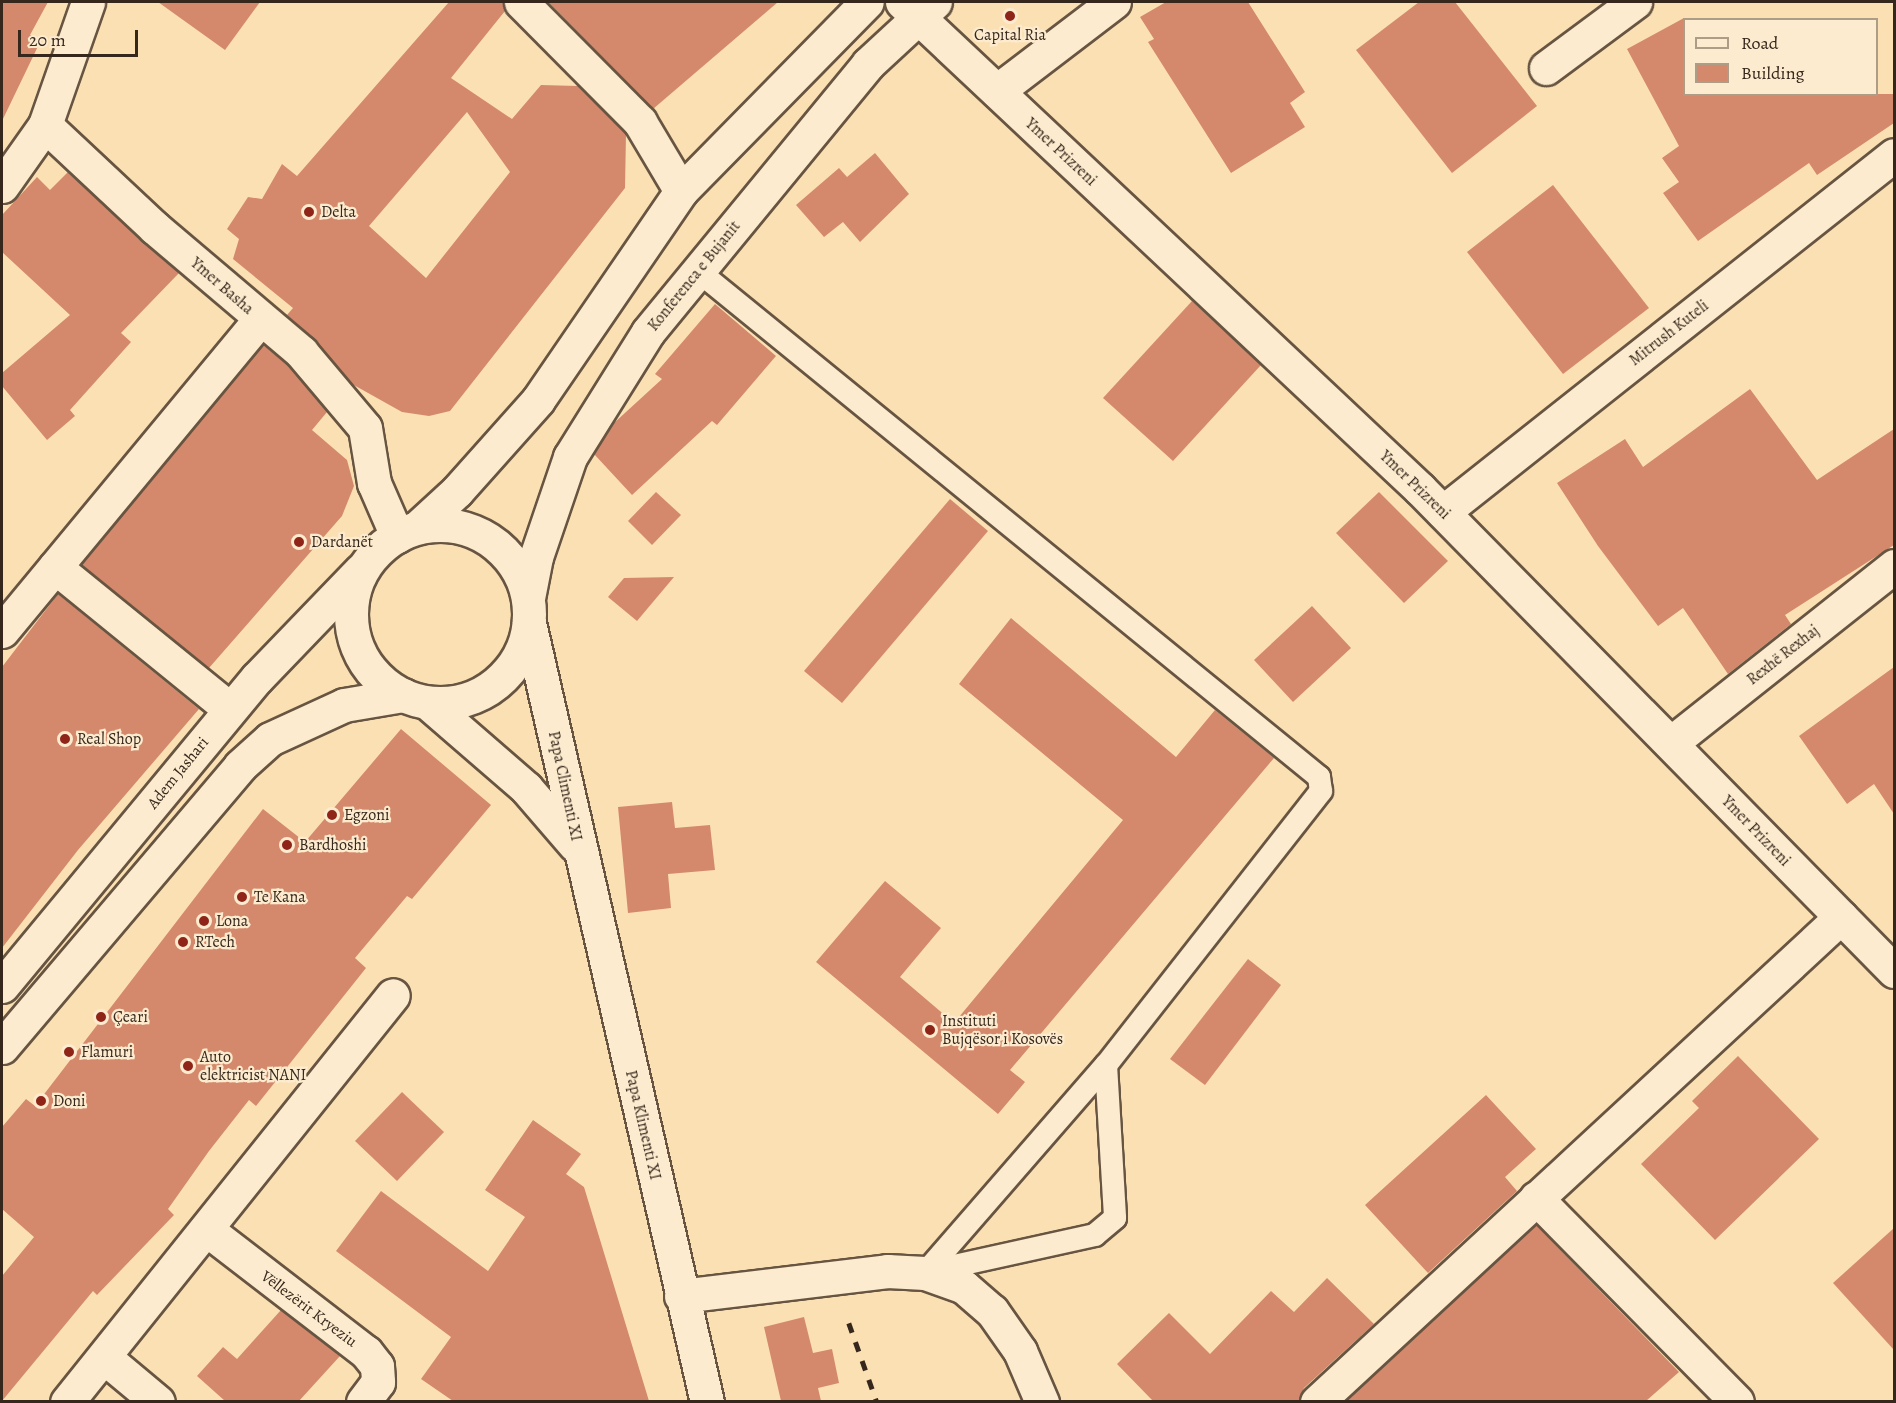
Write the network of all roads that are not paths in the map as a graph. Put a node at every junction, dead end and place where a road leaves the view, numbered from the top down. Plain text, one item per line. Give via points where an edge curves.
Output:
1 (88, 2) edge
2 (521, 2) edge
3 (867, 2) edge
4 (1114, 2) edge
5 (1635, 2) edge
6 (919, 6) edge
7 (1546, 68) dead end
8 (998, 91) junction
9 (45, 125) junction
10 (1894, 154) edge
11 (2, 186) edge
12 (681, 191) junction
13 (698, 271) junction
14 (260, 319) junction
15 (1443, 512) junction
16 (407, 531) junction
17 (1894, 566) edge
18 (55, 567) junction
19 (363, 568) junction
20 (529, 610) junction
21 (2, 631) edge
22 (415, 699) junction
23 (230, 709) junction
24 (1671, 744) junction
25 (579, 848) junction
26 (1841, 917) junction
27 (1894, 971) edge
28 (2, 986) edge
29 (393, 995) dead end
30 (2, 1047) edge
31 (1106, 1065) junction
32 (1536, 1198) junction
33 (206, 1229) junction
34 (926, 1273) junction
35 (681, 1296) junction
36 (104, 1357) junction
37 (67, 1401) edge
38 (158, 1401) edge
39 (363, 1401) edge
40 (707, 1401) edge
41 (1042, 1401) edge
42 (1317, 1401) edge
43 (1737, 1401) edge

1 - 9 street
2 - 12 street via 640,122
3 - 12 street
4 - 8 street
5 - 7 street
6 - 8 street, Ymer Prizreni
6 - 13 street, Konferenca e Bujanit
8 - 15 street, Ymer Prizreni
9 - 11 street
9 - 14 street, Ymer Basha
10 - 15 street, Mitrush Kuteli
12 - 16 street via 538,400 457,491
13 - 20 street, Konferenca e Bujanit via 648,332 570,457 536,557
13 - 31 lane via 1318,777 1321,791
14 - 16 street, Ymer Basha via 301,352 365,428 374,483
14 - 18 street
15 - 24 street, Ymer Prizreni
16 - 19 street
16 - 20 street via 442,525 466,529 489,539 516,568
17 - 24 street, Rexhë Rexhaj
18 - 21 street
18 - 23 street
19 - 22 street via 350,616 354,640 376,675
19 - 23 street, Adem Jashari
20 - 22 street via 512,668 495,685 459,701
20 - 25 street, Papa Climenti XI
22 - 25 street, Papa Climenti XI via 526,788
22 - 30 street via 344,705 270,739 240,766
23 - 28 street, Adem Jashari
24 - 26 street, Ymer Prizreni
25 - 35 street, Papa Klimenti XI
26 - 27 street, Ymer Prizreni
26 - 32 street
29 - 33 street
31 - 34 lane
31 - 34 lane via 1115,1218 1095,1235
32 - 42 street
32 - 43 street
33 - 36 street
33 - 39 street, Vëllezërit Kryeziu via 366,1352 377,1366 378,1382
34 - 35 street via 887,1271
34 - 41 street via 964,1287 992,1311 1020,1351
35 - 40 street, Papa Klimenti XI
36 - 37 street
36 - 38 street

